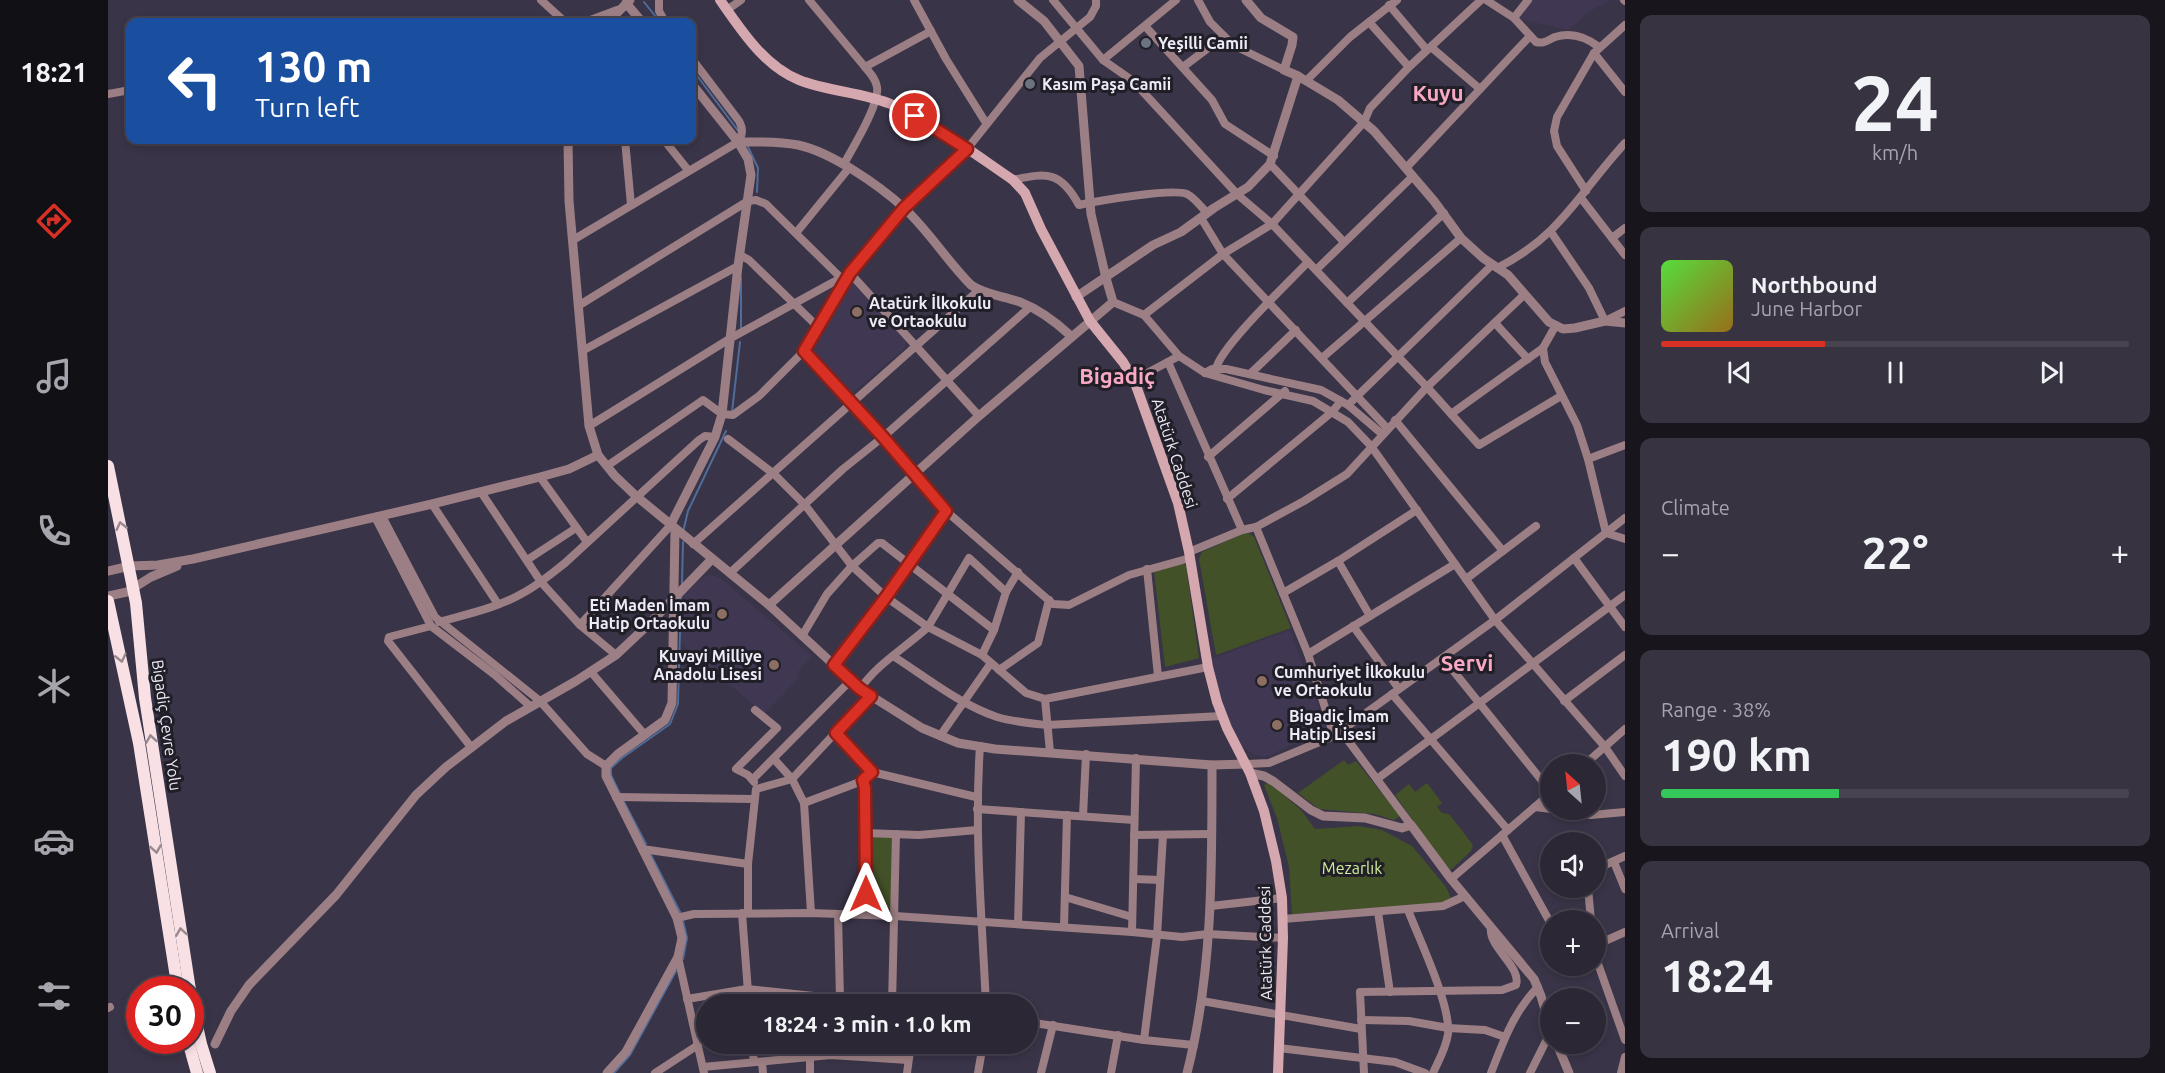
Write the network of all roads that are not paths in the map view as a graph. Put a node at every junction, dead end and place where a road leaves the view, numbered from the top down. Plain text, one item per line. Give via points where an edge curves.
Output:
1 (541, 0) edge
2 (659, 0) edge
3 (720, 0) edge
4 (741, 0) edge
5 (809, 0) edge
6 (914, 0) edge
7 (1018, 0) edge
8 (1053, 0) edge
9 (1096, 0) edge
10 (1176, 0) edge
11 (1198, 0) edge
12 (1246, 0) edge
13 (1481, 0) edge
14 (1486, 0) edge
15 (1528, 0) edge
16 (1393, 3) edge
17 (625, 4) edge
18 (727, 10) junction
19 (561, 18) edge
20 (594, 18) edge
21 (612, 18) edge
22 (638, 18) edge
23 (663, 18) edge
24 (1514, 18) junction
25 (1369, 21) junction
26 (1625, 25) edge
27 (1145, 26) junction
28 (1076, 28) junction
29 (931, 31) junction
30 (1224, 36) junction
31 (1530, 36) junction
32 (1059, 42) junction
33 (1429, 48) junction
34 (1596, 50) junction
35 (1103, 60) junction
36 (696, 64) edge
37 (865, 67) junction
38 (1409, 67) junction
39 (1183, 68) junction
40 (1284, 70) junction
41 (1302, 78) junction
42 (696, 89) edge
43 (1480, 89) junction
44 (126, 91) edge
45 (1625, 92) edge
46 (108, 94) edge
47 (876, 99) junction
48 (1364, 122) junction
49 (986, 123) junction
50 (738, 142) junction
51 (568, 144) edge
52 (625, 144) edge
53 (667, 144) edge
54 (1624, 145) edge
55 (967, 149) junction
56 (1272, 160) junction
57 (846, 166) junction
58 (1406, 168) junction
59 (688, 170) junction
60 (1413, 176) junction
61 (1013, 180) junction
62 (1299, 193) junction
63 (1238, 195) junction
64 (1583, 195) junction
65 (748, 201) junction
66 (1090, 202) junction
67 (631, 205) junction
68 (904, 208) junction
69 (1444, 213) junction
70 (1204, 216) junction
71 (1272, 224) junction
72 (1625, 228) edge
73 (1551, 232) junction
74 (796, 233) junction
75 (1461, 238) junction
76 (1612, 238) junction
77 (573, 240) junction
78 (1344, 242) junction
79 (1223, 254) junction
80 (740, 255) junction
81 (1625, 255) edge
82 (1308, 262) junction
83 (1494, 266) junction
84 (738, 267) junction
85 (1316, 270) junction
86 (850, 273) junction
87 (840, 277) junction
88 (1106, 278) junction
89 (980, 290) junction
90 (1525, 294) junction
91 (1077, 297) junction
92 (1113, 302) junction
93 (1268, 303) junction
94 (1347, 303) junction
95 (794, 304) junction
96 (578, 306) junction
97 (1030, 307) junction
98 (1625, 310) edge
99 (1144, 315) junction
100 (1090, 321) junction
101 (1364, 321) junction
102 (1605, 321) junction
103 (1495, 323) junction
104 (1625, 323) edge
105 (1556, 325) junction
106 (819, 328) junction
107 (1296, 330) junction
108 (1071, 336) junction
109 (731, 338) junction
110 (916, 348) junction
111 (1543, 348) junction
112 (582, 351) junction
113 (804, 351) junction
114 (1179, 356) junction
115 (1398, 356) junction
116 (1322, 358) junction
117 (1528, 359) junction
118 (1168, 362) junction
119 (1216, 369) junction
120 (1205, 373) junction
121 (1250, 374) junction
122 (947, 379) junction
123 (1134, 380) junction
124 (1291, 384) junction
125 (1427, 387) junction
126 (1282, 394) junction
127 (1561, 396) junction
128 (1358, 397) junction
129 (1344, 403) junction
130 (852, 405) junction
131 (1332, 412) junction
132 (722, 414) junction
133 (1451, 414) junction
134 (979, 416) junction
135 (1395, 420) junction
136 (588, 426) junction
137 (1385, 431) junction
138 (715, 437) junction
139 (883, 437) junction
140 (728, 439) dead end
141 (1625, 445) edge
142 (1371, 446) junction
143 (598, 455) junction
144 (1208, 456) junction
145 (1588, 459) junction
146 (108, 466) edge
147 (607, 466) junction
148 (774, 474) junction
149 (915, 474) junction
150 (540, 477) junction
151 (482, 492) junction
152 (636, 496) junction
153 (1227, 500) junction
154 (432, 504) junction
155 (805, 505) junction
156 (1417, 510) junction
157 (946, 511) junction
158 (379, 516) junction
159 (1625, 518) edge
160 (1536, 526) dead end
161 (1256, 527) junction
162 (576, 528) junction
163 (673, 528) junction
164 (1242, 530) junction
165 (1606, 533) junction
166 (1625, 539) edge
167 (587, 542) junction
168 (693, 544) junction
169 (836, 545) junction
170 (1503, 551) junction
171 (1190, 555) junction
172 (1574, 558) junction
173 (193, 559) junction
174 (712, 559) junction
175 (527, 560) junction
176 (1338, 561) junction
177 (909, 564) junction
178 (1455, 564) junction
179 (130, 566) junction
180 (852, 566) junction
181 (1148, 569) junction
182 (108, 571) edge
183 (1018, 572) junction
184 (730, 573) junction
185 (1466, 579) junction
186 (541, 582) junction
187 (134, 588) junction
188 (1006, 592) junction
189 (947, 593) junction
190 (1283, 593) junction
191 (1625, 595) edge
192 (886, 597) junction
193 (108, 598) edge
194 (674, 598) junction
195 (1049, 600) junction
196 (498, 604) junction
197 (769, 605) junction
198 (1610, 607) junction
199 (1370, 616) junction
200 (1495, 620) junction
201 (439, 622) junction
202 (580, 625) junction
203 (431, 626) junction
204 (1353, 626) junction
205 (928, 627) junction
206 (1625, 627) edge
207 (994, 630) junction
208 (802, 636) junction
209 (1308, 654) junction
210 (616, 655) junction
211 (982, 655) junction
212 (1625, 655) edge
213 (892, 656) junction
214 (1443, 658) junction
215 (991, 663) junction
216 (834, 665) junction
217 (1533, 665) junction
218 (1208, 667) junction
219 (999, 670) junction
220 (591, 672) junction
221 (1158, 676) junction
222 (850, 680) junction
223 (860, 689) junction
224 (1396, 692) junction
225 (871, 696) junction
226 (1045, 699) junction
227 (540, 701) junction
228 (963, 701) junction
229 (1564, 701) junction
230 (1480, 704) junction
231 (530, 706) junction
232 (755, 710) dead end
233 (1222, 716) junction
234 (1047, 725) junction
235 (1625, 729) edge
236 (836, 733) junction
237 (1337, 734) junction
238 (645, 735) junction
239 (940, 736) junction
240 (1431, 741) junction
241 (980, 746) junction
242 (471, 747) junction
243 (1605, 747) junction
244 (1050, 752) junction
245 (1086, 754) junction
246 (1597, 754) edge
247 (1136, 758) junction
248 (774, 759) junction
249 (1621, 760) edge
250 (1212, 765) junction
251 (606, 766) junction
252 (1248, 768) junction
253 (872, 772) junction
254 (1625, 776) edge
255 (1540, 778) edge
256 (792, 779) junction
257 (1377, 779) junction
258 (753, 780) junction
259 (863, 780) junction
260 (756, 789) junction
261 (976, 796) junction
262 (616, 797) junction
263 (753, 799) junction
264 (1540, 802) edge
265 (804, 803) junction
266 (1535, 807) junction
267 (1540, 808) edge
268 (977, 809) junction
269 (1020, 812) junction
270 (1625, 812) edge
271 (1606, 814) edge
272 (1066, 815) junction
273 (1083, 816) junction
274 (1134, 820) junction
275 (1411, 825) junction
276 (977, 830) junction
277 (1505, 832) junction
278 (865, 833) junction
279 (896, 834) junction
280 (1134, 834) junction
281 (1211, 834) junction
282 (1162, 835) junction
283 (642, 849) junction
284 (1625, 856) edge
285 (1614, 862) junction
286 (748, 864) junction
287 (1606, 865) edge
288 (1134, 879) junction
289 (1451, 879) junction
290 (1160, 880) junction
291 (1625, 889) edge
292 (1465, 896) junction
293 (1065, 897) junction
294 (1282, 898) junction
295 (1211, 906) junction
296 (1408, 910) junction
297 (1544, 910) edge
298 (1378, 912) junction
299 (745, 913) junction
300 (810, 913) junction
301 (838, 914) junction
302 (866, 915) junction
303 (895, 916) junction
304 (1132, 917) junction
305 (677, 918) junction
306 (1283, 919) junction
307 (982, 921) junction
308 (1018, 924) junction
309 (1064, 927) junction
310 (1491, 928) junction
311 (1132, 932) junction
312 (1625, 932) edge
313 (1208, 934) junction
314 (1157, 936) junction
315 (1283, 938) junction
316 (1606, 941) edge
317 (678, 957) junction
318 (176, 976) edge
319 (188, 976) edge
320 (1602, 976) edge
321 (1538, 987) junction
322 (747, 988) junction
323 (1440, 991) junction
324 (1390, 992) junction
325 (748, 994) edge
326 (785, 994) edge
327 (840, 994) edge
328 (895, 994) edge
329 (985, 994) edge
330 (1540, 994) edge
331 (687, 999) junction
332 (1202, 1000) junction
333 (1281, 1015) junction
334 (1361, 1020) junction
335 (1038, 1023) edge
336 (1053, 1025) junction
337 (1448, 1028) junction
338 (1361, 1029) junction
339 (1118, 1035) junction
340 (696, 1037) edge
341 (1505, 1037) junction
342 (1144, 1040) junction
343 (1625, 1040) edge
344 (215, 1044) dead end
345 (1194, 1045) junction
346 (696, 1046) edge
347 (1279, 1048) junction
348 (1540, 1053) edge
349 (192, 1054) edge
350 (204, 1054) edge
351 (700, 1054) edge
352 (755, 1054) edge
353 (909, 1054) edge
354 (981, 1054) edge
355 (1561, 1054) edge
356 (831, 1055) joint
357 (810, 1057) junction
358 (1625, 1057) edge
359 (1363, 1058) junction
360 (908, 1060) junction
361 (758, 1062) junction
362 (703, 1070) edge
363 (197, 1073) edge
364 (210, 1073) edge
365 (607, 1073) edge
366 (655, 1073) edge
367 (763, 1073) edge
368 (810, 1073) edge
369 (907, 1073) edge
370 (978, 1073) edge
371 (1041, 1073) edge
372 (1111, 1073) edge
373 (1187, 1073) edge
374 (1278, 1073) edge
375 (1364, 1073) edge
376 (1425, 1073) edge
377 (1433, 1073) edge
378 (1491, 1073) edge
379 (1530, 1073) edge
380 (1569, 1073) edge
381 (1621, 1073) edge

1 - 19 street
2 - 23 street
3 - 18 main road, Atatürk Caddesi
4 - 18 street
5 - 37 street
6 - 29 street
7 - 32 street via 1044,21
8 - 28 street
9 - 28 street via 1090,17
10 - 27 street
11 - 30 street via 1210,22
12 - 40 street via 1262,18 1293,37
13 - 33 street
14 - 24 street
15 - 24 street
16 - 25 street
16 - 33 street
17 - 20 street
17 - 21 street
17 - 22 street
18 - 47 main road, Atatürk Caddesi via 752,44 786,73 801,81
24 - 31 street
25 - 38 street
25 - 41 street
26 - 34 street
27 - 35 street
27 - 39 street
28 - 32 street
28 - 35 street
29 - 37 street
29 - 49 street
30 - 39 street
30 - 40 street via 1233,45
31 - 34 street via 1541,43 1574,35 1587,39
31 - 43 street
32 - 49 street via 1040,58
32 - 66 street via 1078,66 1081,80
33 - 38 street
33 - 43 street
34 - 45 street
34 - 64 street via 1557,117 1554,131 1557,146
35 - 63 street via 1133,81
36 - 50 street via 740,124
37 - 47 street via 876,83
38 - 48 street via 1370,108
39 - 56 street via 1212,100 1229,128
40 - 41 street
41 - 48 street
41 - 56 street
42 - 50 street
43 - 58 street
44 - 46 street
47 - 55 main road, Atatürk Caddesi via 909,112
47 - 57 street
48 - 58 street
48 - 62 street
49 - 55 street
50 - 57 street via 798,145
50 - 59 street
50 - 65 street via 750,166
51 - 77 street
52 - 67 street
53 - 59 street
54 - 64 street
55 - 61 main road, Atatürk Caddesi
55 - 68 street
56 - 62 street
56 - 63 street
57 - 68 street
57 - 74 street
58 - 60 street
59 - 67 street
60 - 69 street
60 - 78 street
61 - 66 street via 1047,176 1062,180 1079,205
61 - 91 main road, Atatürk Caddesi via 1025,193
62 - 71 street
62 - 78 street
63 - 70 street
63 - 71 street
64 - 73 street
64 - 76 street
65 - 74 street via 766,204
65 - 80 street
65 - 96 street
66 - 70 street via 1179,192 1192,197
66 - 88 street
67 - 77 street
68 - 86 street
68 - 89 street via 967,281
69 - 75 street
69 - 94 street
70 - 79 street
70 - 88 street
71 - 79 street
71 - 82 street
72 - 76 street
73 - 83 street via 1521,255
73 - 102 street via 1589,288
74 - 87 street
75 - 83 street
75 - 101 street
76 - 81 street
77 - 96 street
78 - 85 street
79 - 93 street
79 - 99 street
80 - 84 street
80 - 95 street
82 - 85 street
82 - 93 street
83 - 90 street
83 - 115 street
84 - 109 street
84 - 112 street
85 - 94 street
86 - 87 street
86 - 106 street
86 - 110 street
87 - 95 street
88 - 91 street
88 - 92 street
89 - 97 street
89 - 110 street
90 - 103 street
90 - 105 street
91 - 100 main road, Atatürk Caddesi
92 - 99 street
92 - 100 street
93 - 107 street
93 - 119 street via 1222,355
94 - 101 street
95 - 106 street
95 - 109 street
96 - 112 street
97 - 108 street
97 - 122 street
98 - 102 street
99 - 114 street
100 - 108 street
100 - 123 main road, Atatürk Caddesi
101 - 115 street
101 - 116 street
102 - 104 street
102 - 105 street via 1563,329
103 - 117 street
103 - 125 street
105 - 111 street
106 - 113 street
107 - 116 street
107 - 121 street
108 - 134 street
109 - 132 street
109 - 136 street
110 - 122 street
110 - 130 street
111 - 117 street
111 - 127 street via 1545,362
112 - 136 street
113 - 130 street
113 - 132 street via 759,396 732,415
114 - 118 street
114 - 120 street
115 - 125 street
115 - 128 street
116 - 128 street
117 - 133 street
118 - 123 street
118 - 144 street
119 - 120 street
119 - 121 street
120 - 126 street
121 - 124 street
122 - 134 street
122 - 139 street
123 - 171 main road, Atatürk Caddesi via 1178,503
124 - 126 street
124 - 129 street via 1315,387
125 - 133 street
125 - 135 street
126 - 131 street via 1304,398
126 - 144 street
127 - 133 street via 1479,446
127 - 145 street via 1577,425
128 - 129 street
128 - 137 street
129 - 131 street
129 - 137 street
130 - 139 street
130 - 148 street
131 - 142 street
131 - 153 street
132 - 138 street
132 - 147 street via 703,400
134 - 149 street
135 - 137 street
135 - 170 street
136 - 143 street
137 - 142 street
138 - 152 street via 699,440
138 - 163 street
139 - 149 street
139 - 155 street
140 - 148 street
141 - 145 street
142 - 156 street
142 - 161 street via 1347,474
143 - 147 street
143 - 150 street
144 - 153 street
145 - 165 street
179 -> 146 highway, Bigadiç Çevre Yolu
147 - 152 street
148 - 155 street
148 - 168 street
149 - 157 street
149 - 169 street
150 - 151 street
150 - 162 street
151 - 154 street
151 - 175 street
152 - 163 street
152 - 167 street
153 - 164 street
154 - 158 street
154 - 196 street
155 - 169 street
155 - 184 street
156 - 176 street
156 - 178 street
157 - 177 street
157 - 183 street
158 - 173 street
158 - 201 street
158 - 203 street
159 - 165 street
160 - 170 street
161 - 164 street
161 - 190 street
162 - 167 street
162 - 175 street
163 - 168 street
163 - 194 street
163 - 202 street
164 - 171 street
165 - 166 street
165 - 172 street
167 - 186 street
168 - 174 street
169 - 180 street
169 - 197 street
170 - 185 street
171 - 181 street
171 - 218 main road, Atatürk Caddesi
172 - 198 street
172 - 200 street
173 - 179 street
173 - 187 street
174 - 184 street
174 - 194 street
175 - 186 street
176 - 190 street
176 - 199 street
177 - 180 street via 878,543
177 - 189 street
177 - 192 street
178 - 185 street
178 - 199 street
179 - 182 street
179 - 187 highway, Bigadiç Çevre Yolu
180 - 192 street
180 - 208 street via 827,594
181 - 195 street via 1069,605 1058,606
181 - 221 street
183 - 188 street
183 - 195 street
184 - 197 street
185 - 200 street
186 - 196 street
186 - 202 street
187 - 193 street
319 -> 187 highway, Bigadiç Çevre Yolu via 145,698
188 - 189 street via 969,558
188 - 207 street
189 - 205 street
189 - 207 street
190 - 209 street
191 - 198 street
192 - 205 street
192 - 216 street
193 -> 318 highway, Bigadiç Çevre Yolu via 139,742
194 - 210 street
194 - 238 street via 672,703 665,720
195 - 219 street via 1038,643
196 - 201 street
197 - 208 street
198 - 206 street
198 - 217 street
199 - 204 street
200 - 214 street
200 - 217 street
201 - 227 street
202 - 210 street
203 - 231 street
203 - 242 street via 391,636 388,641
204 - 209 street
204 - 224 street
205 - 211 street
205 - 213 street
207 - 211 street
208 - 216 street
209 - 237 street
210 - 220 street
211 - 215 street
212 - 229 street
213 - 223 street
213 - 228 street
214 - 224 street
214 - 230 street
215 - 219 street
215 - 228 street
216 - 222 street
217 - 229 street
217 - 230 street
218 - 221 street
218 - 233 main road, Atatürk Caddesi
219 - 226 street via 1026,693
220 - 227 street
220 - 238 street
221 - 226 street
222 - 223 street
222 - 248 street
223 - 225 street
224 - 237 street
224 - 240 street
225 - 236 street
225 - 239 street
226 - 234 street
227 - 231 street
227 - 251 street via 587,754
228 - 234 street via 996,717
228 - 239 street
229 - 243 street
230 - 240 street
230 - 255 street
231 - 242 street
232 - 258 street via 777,728 736,769
233 - 234 street
233 - 252 main road, Atatürk Caddesi
234 - 244 street
235 - 243 street
236 - 253 street
236 - 256 street
237 - 252 street
237 - 257 street
238 - 251 street
239 - 241 street
240 - 257 street
240 - 277 street
241 - 244 street
241 - 261 street
242 - 344 street via 416,795 336,895 249,985
243 - 246 street
243 - 249 street
244 - 245 street
245 - 247 street
245 - 273 street
247 - 250 street
247 - 274 street
248 - 256 street
248 - 258 street
249 - 254 street
250 - 252 street
250 - 281 street
251 - 262 street via 606,776
252 - 275 street via 1323,816 1365,818 1402,828
252 - 294 main road, Atatürk Caddesi via 1271,837
253 - 259 street
253 - 261 street
256 - 260 street
256 - 265 street
257 - 275 street
258 - 260 street
259 - 265 street
259 - 278 street
260 - 263 street
261 - 268 street
262 - 263 street
262 - 283 street
263 - 286 street
264 - 266 street
265 - 300 street
266 - 267 street
266 - 277 street
268 - 269 street
268 - 276 street
269 - 272 street
269 - 308 street
270 - 271 street
272 - 273 street
272 - 293 street
273 - 274 street
274 - 280 street
275 - 289 street
276 - 279 street
276 - 307 street
277 - 289 street
277 - 297 street
278 - 279 street
278 - 302 street
279 - 303 street
280 - 282 street
280 - 288 street
281 - 282 street
281 - 295 street
282 - 290 street
283 - 286 street
283 - 305 street
284 - 285 street
285 - 287 street
285 - 291 street
286 - 299 street
288 - 290 street
288 - 304 street
289 - 292 street
290 - 314 street
292 - 296 street via 1443,906
292 - 310 street
293 - 304 street
293 - 309 street
294 - 295 street
294 - 306 main road, Atatürk Caddesi
295 - 313 street
296 - 298 street
296 - 323 street
298 - 306 street
298 - 324 street
299 - 300 street
299 - 305 street
299 - 322 street
300 - 301 street
301 - 302 street
301 - 327 street
302 - 303 street
303 - 307 street
303 - 328 street
304 - 311 street
305 - 317 street via 682,938
306 - 315 main road, Atatürk Caddesi
307 - 308 street
307 - 329 street
308 - 309 street
309 - 311 street
310 - 321 street
310 - 323 street via 1492,938 1517,976 1516,985 1502,990
311 - 314 street
312 - 316 street
313 - 314 street
313 - 315 street
313 - 332 street
314 - 342 street
315 - 333 main road, Atatürk Caddesi
317 - 331 street
317 - 365 street via 626,1052
320 - 343 street
321 - 330 street
321 - 341 street
322 - 325 street
322 - 326 street
322 - 331 street
323 - 324 street
323 - 337 street
324 - 334 street via 1360,992
331 - 340 street
332 - 333 street
332 - 345 street
333 - 338 street
333 - 347 main road, Atatürk Caddesi
334 - 337 street via 1401,1020
334 - 338 street
335 - 336 street
336 - 339 street
336 - 371 street
337 - 341 street via 1485,1030
337 - 377 street
338 - 359 street
339 - 342 street
339 - 372 street
341 - 378 street
342 - 345 street
345 - 373 street
346 - 366 street
347 - 359 street
347 - 374 main road, Atatürk Caddesi
348 - 379 street
349 - 363 highway
350 - 364 highway, Bigadiç Çevre Yolu
351 - 362 street
352 - 361 street
353 - 360 street
354 - 370 street
355 - 380 street
356 - 357 street
356 - 360 street
357 - 361 street
357 - 368 street
358 - 381 street
359 - 375 street
359 - 376 street via 1395,1062
360 - 369 street
361 - 362 street
361 - 367 street

